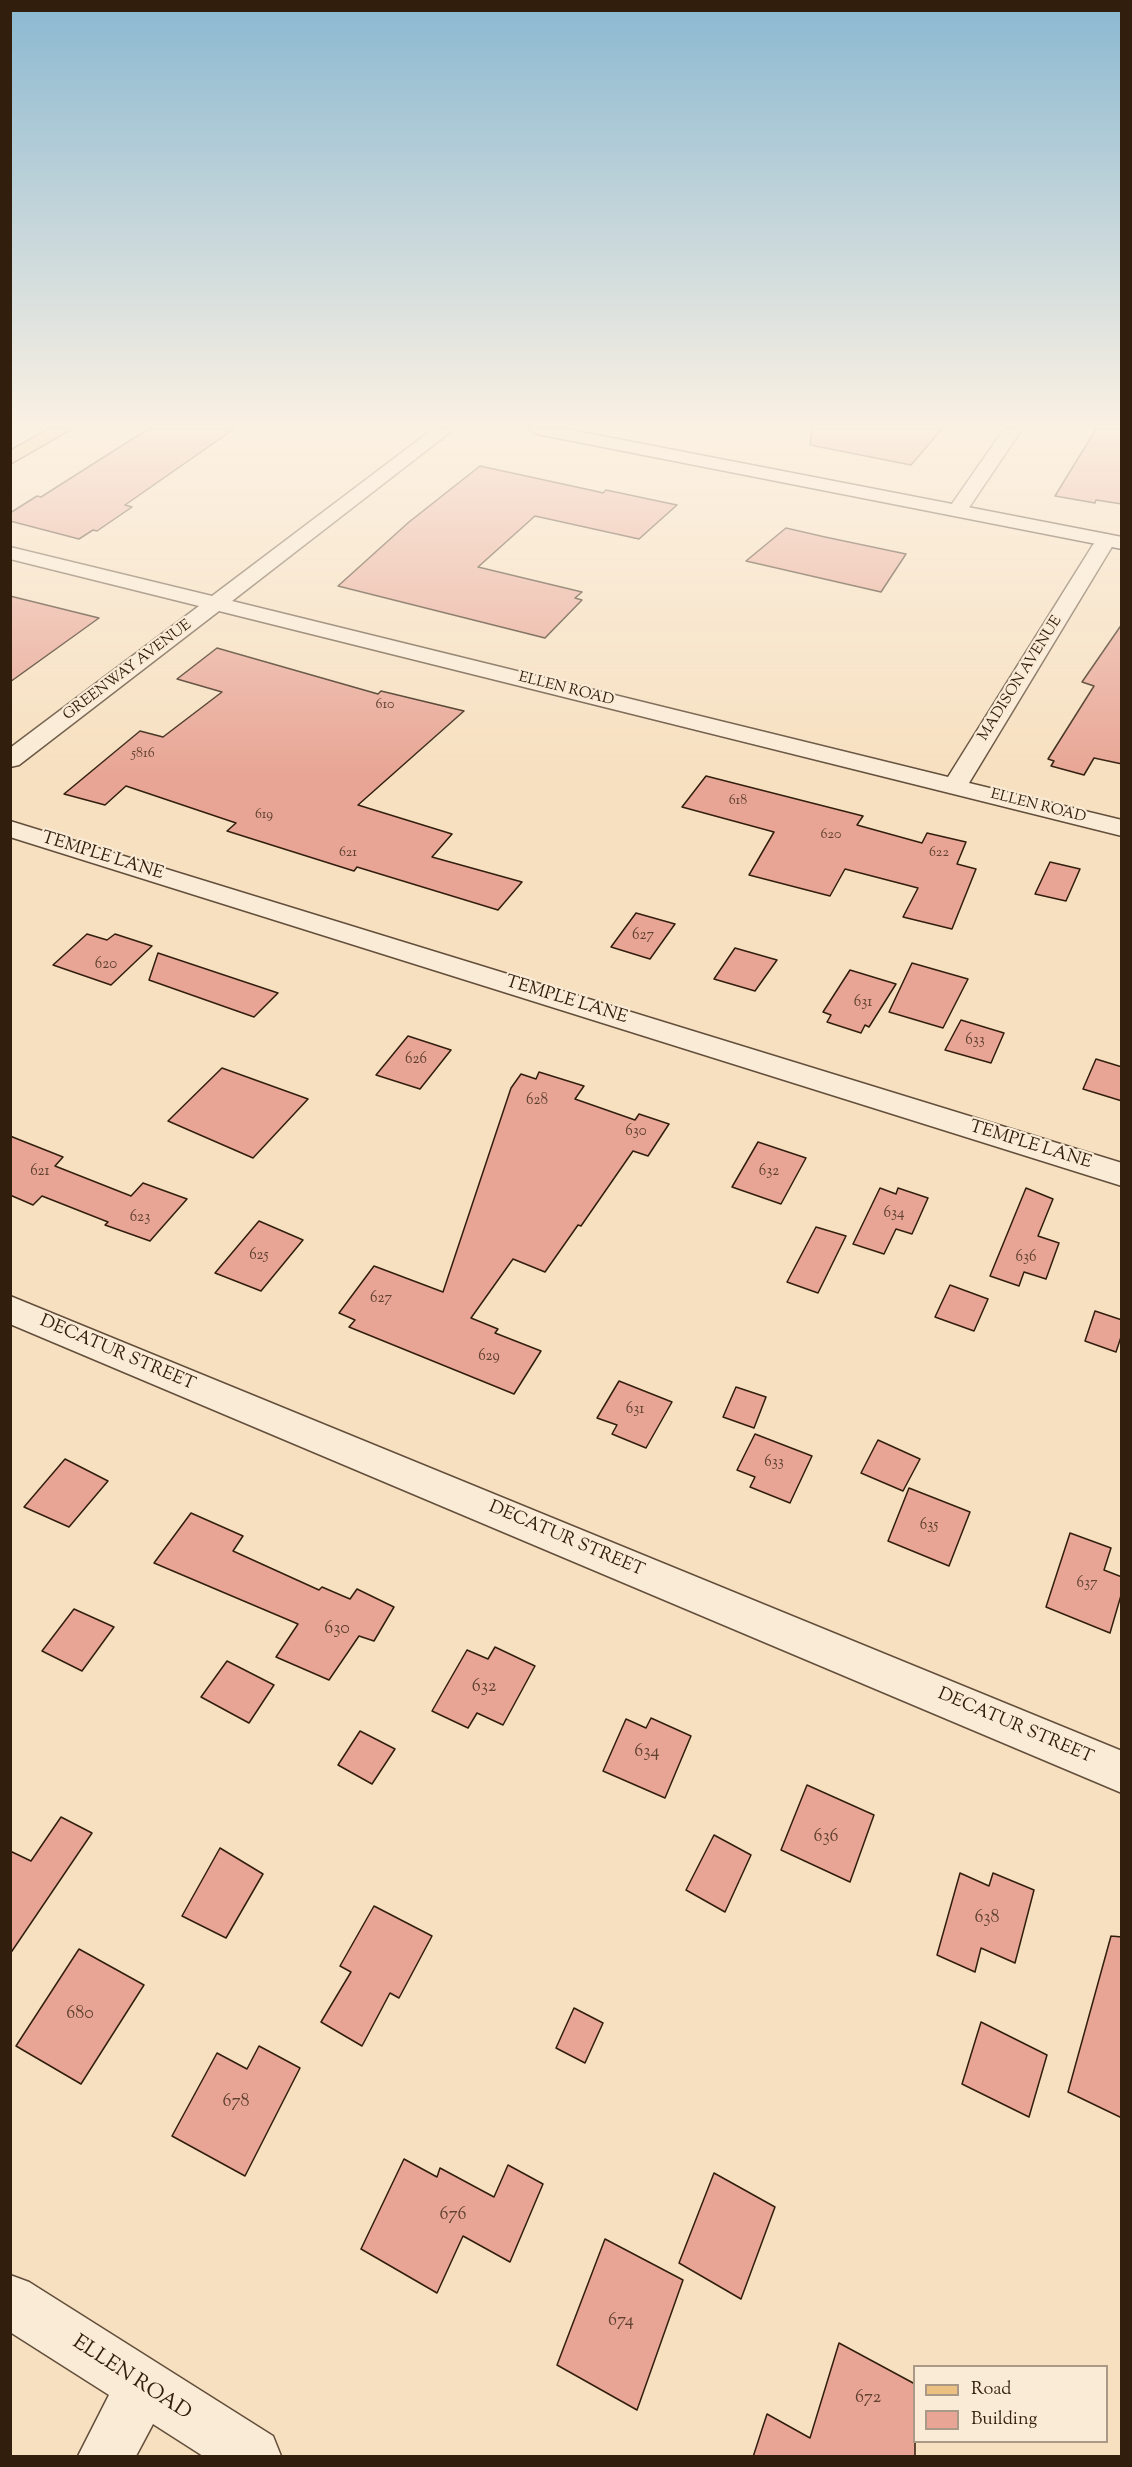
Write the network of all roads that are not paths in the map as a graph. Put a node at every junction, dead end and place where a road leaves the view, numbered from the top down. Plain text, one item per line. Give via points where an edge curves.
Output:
1 (294, 544) edge
2 (1113, 544) edge
3 (10, 553) edge
4 (216, 603) junction
5 (10, 760) edge
6 (954, 787) junction
7 (1122, 828) edge
8 (10, 829) edge
9 (1122, 1174) edge
10 (10, 1309) edge
11 (1122, 1772) edge
12 (10, 2301) edge
13 (143, 2387) junction
14 (106, 2457) edge
15 (253, 2457) edge

1 - 4 street, GREENWAY AVENUE
2 - 6 street, MADISON AVENUE
3 - 4 street, ELLEN ROAD
4 - 5 street, GREENWAY AVENUE
4 - 6 street, ELLEN ROAD
6 - 7 street, ELLEN ROAD
8 - 9 street, TEMPLE LANE
10 - 11 street, DECATUR STREET
12 - 13 street, ELLEN ROAD
13 - 14 street
13 - 15 street, ELLEN ROAD

